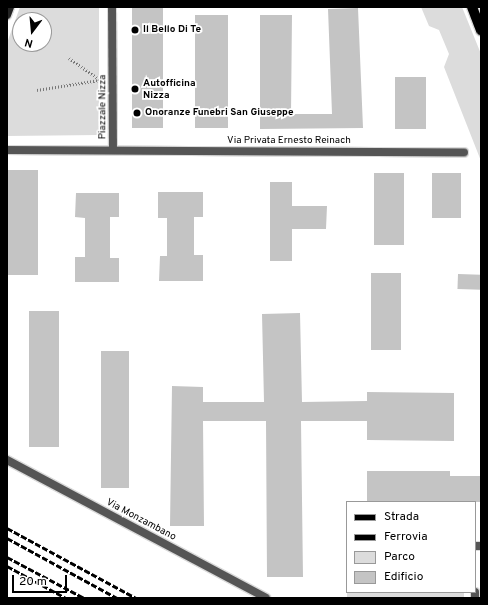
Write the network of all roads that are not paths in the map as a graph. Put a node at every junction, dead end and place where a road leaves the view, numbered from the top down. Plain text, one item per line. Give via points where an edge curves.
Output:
1 (10, 7) edge
2 (112, 7) edge
3 (472, 7) edge
4 (7, 15) edge
5 (481, 30) edge
6 (7, 150) edge
7 (113, 150) junction
8 (464, 152) dead end
9 (7, 460) edge
10 (266, 598) edge

1 - 4 main road
2 - 7 street, Piazzale Nizza
3 - 5 main road
6 - 7 street, Piazzale Nizza
7 - 8 street, Via Privata Ernesto Reinach
9 - 10 street, Via Monzambano

